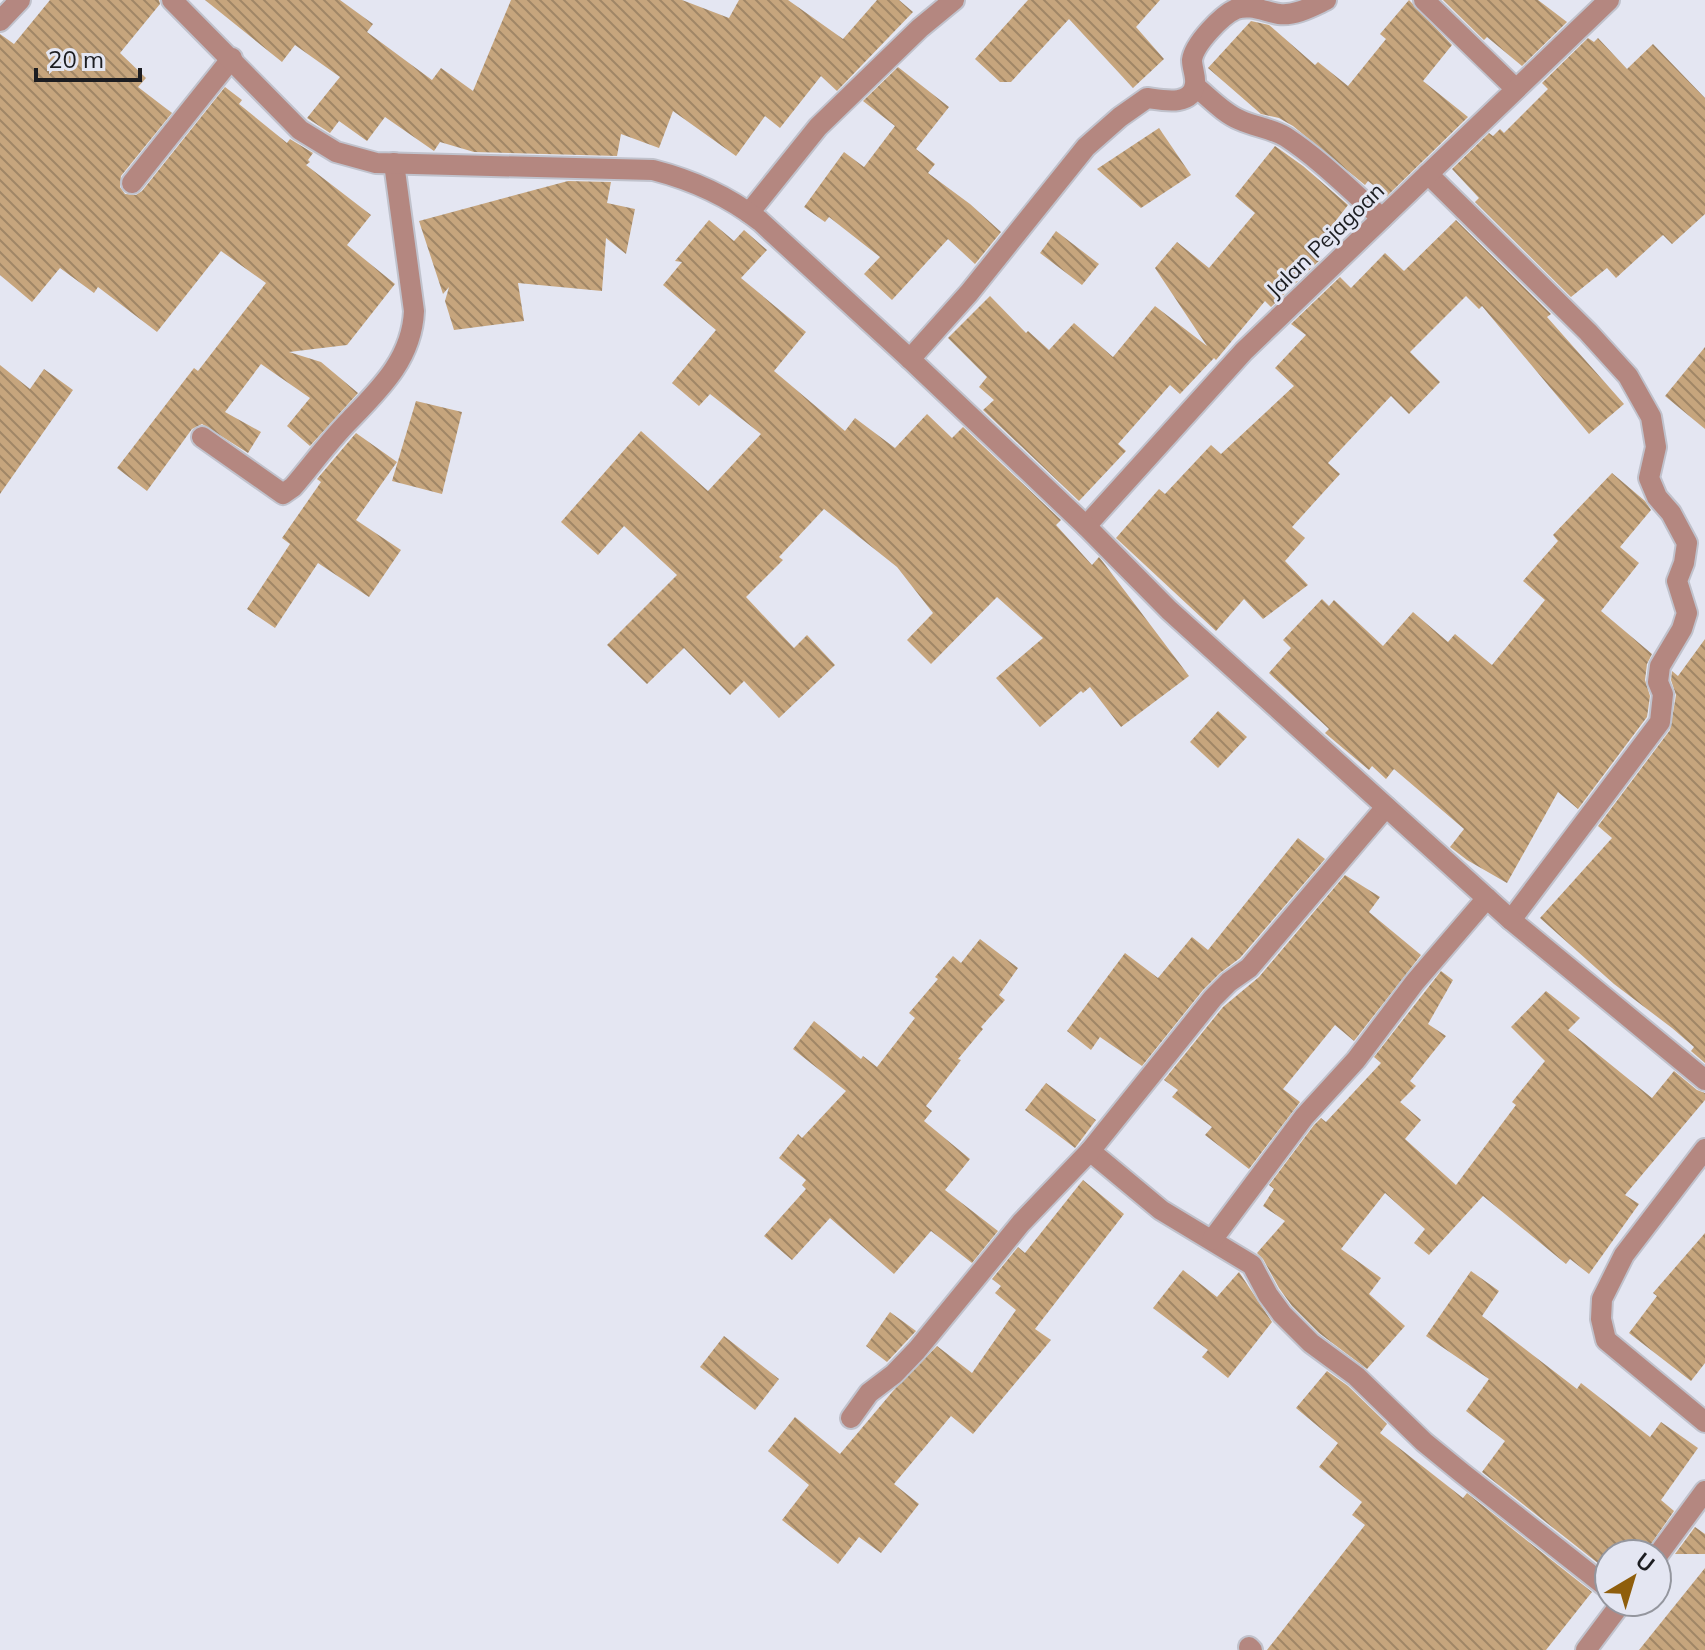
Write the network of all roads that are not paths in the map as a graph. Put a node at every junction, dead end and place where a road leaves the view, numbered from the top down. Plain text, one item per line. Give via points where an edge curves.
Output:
1 (20, 0) edge
2 (954, 0) edge
3 (1326, 0) edge
4 (1424, 0) edge
5 (176, 1) edge
6 (1601, 2) edge
7 (0, 21) edge
8 (232, 58) junction
9 (1195, 86) junction
10 (1516, 89) junction
11 (394, 163) junction
12 (1428, 174) junction
13 (132, 183) dead end
14 (749, 213) junction
15 (1382, 218) junction
16 (910, 359) junction
17 (202, 437) dead end
18 (1086, 526) junction
19 (1386, 807) junction
20 (1487, 898) junction
21 (1511, 920) junction
22 (1705, 1080) edge
23 (1705, 1149) edge
24 (1090, 1151) junction
25 (1212, 1240) junction
26 (851, 1418) dead end
27 (1705, 1422) edge
28 (1705, 1491) edge
29 (1670, 1538) edge
30 (1593, 1576) edge
31 (1610, 1618) edge
32 (1586, 1650) edge

1 - 7 street
2 - 14 street via 818,127
3 - 9 street via 1290,15 1250,7 1235,10 1196,49
4 - 10 street
5 - 8 street
6 - 10 street, Jalan Pejagoan
8 - 11 street via 300,130 336,152
8 - 13 street
9 - 15 street via 1235,118 1285,136
9 - 16 street via 1179,101 1147,98 1086,147
10 - 12 street, Jalan Pejagoan
11 - 14 street via 653,170 694,183
11 - 17 street via 414,311 413,330 388,380 283,494
12 - 15 street, Jalan Pejagoan
12 - 21 street via 1628,376 1651,417 1656,447 1649,478 1687,543 1677,581 1687,613 1660,666 1660,722
14 - 16 street
15 - 18 street, Jalan Pejagoan via 1244,351
16 - 18 street
18 - 19 street via 1169,610
19 - 20 street
19 - 24 street via 1249,968 1213,998
20 - 21 street
20 - 25 street via 1304,1117
21 - 22 street
23 - 27 street via 1624,1255 1602,1299 1601,1319 1606,1340
24 - 25 street via 1161,1210
24 - 26 street
25 - 30 street via 1252,1265 1282,1314 1311,1343 1356,1376 1424,1442
28 - 29 street
31 - 32 street

